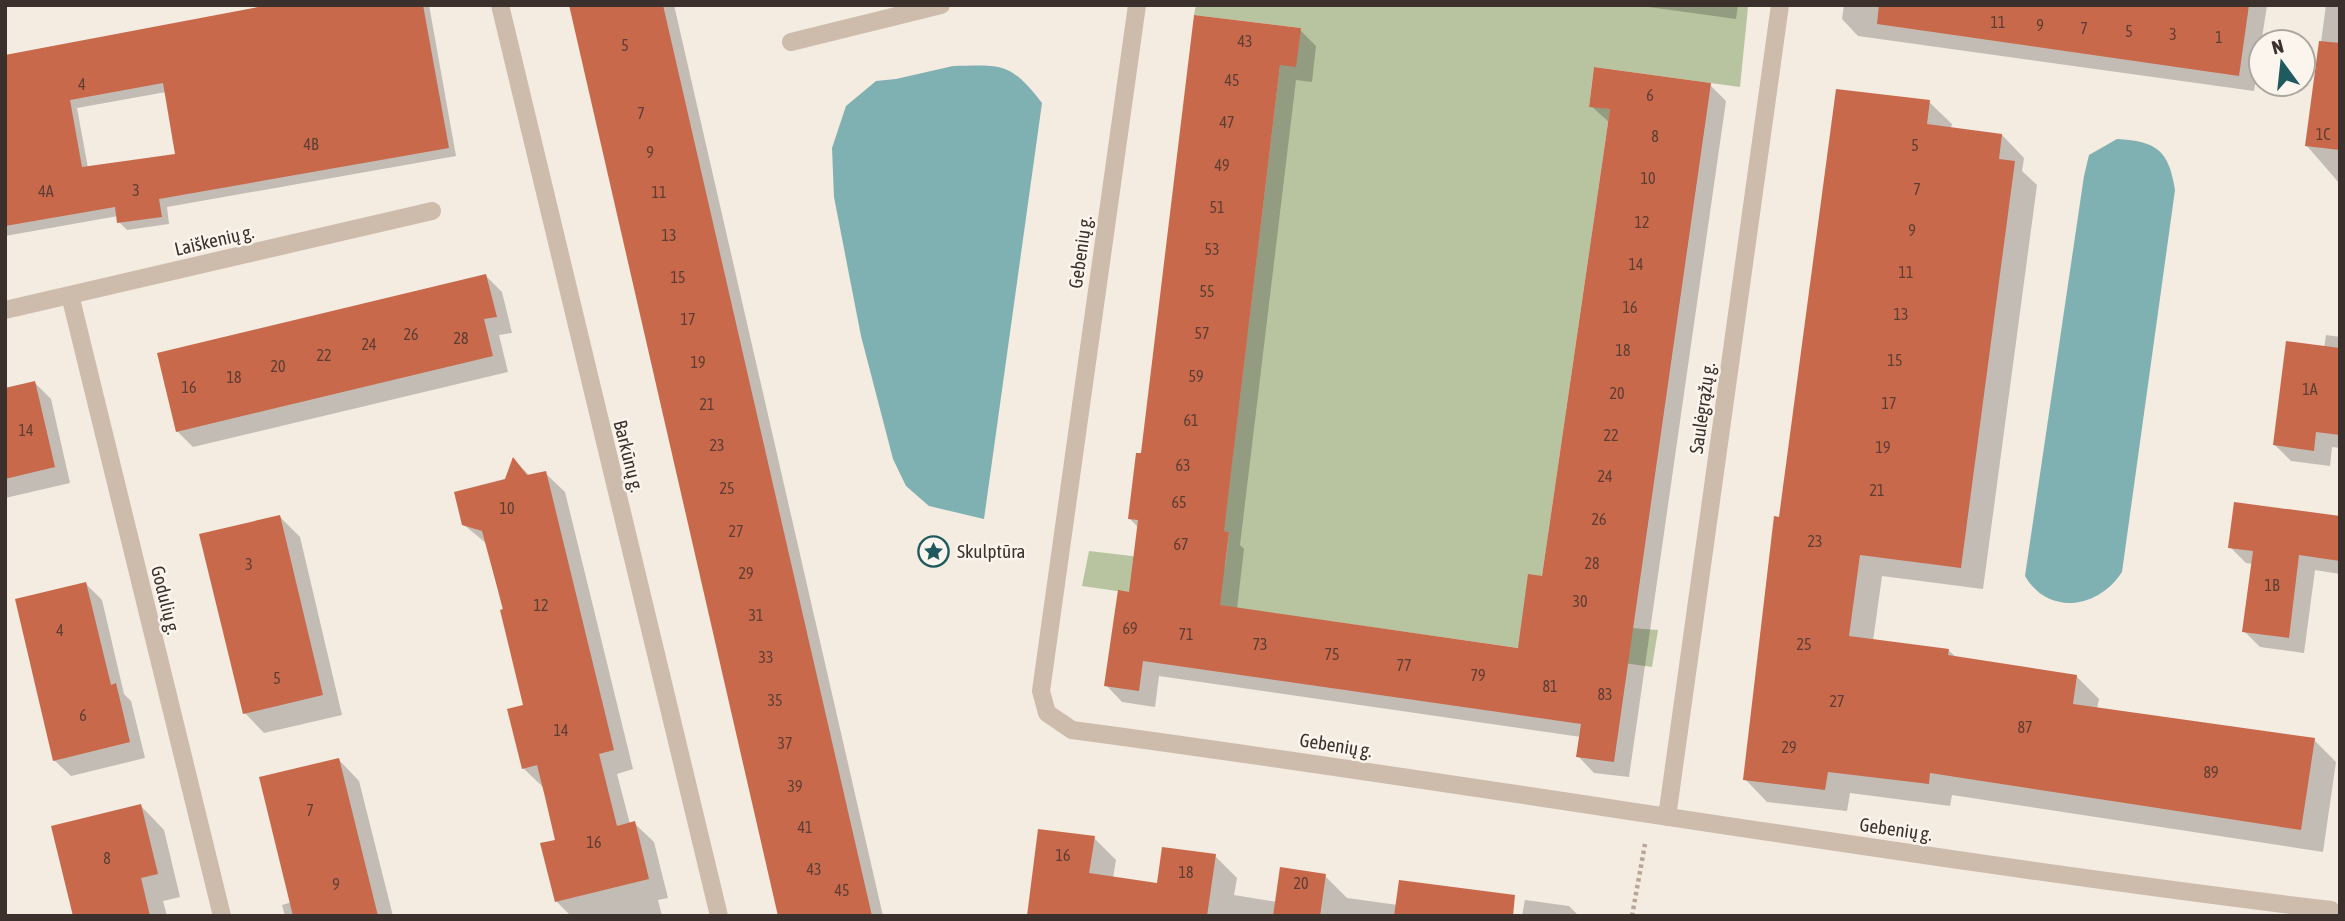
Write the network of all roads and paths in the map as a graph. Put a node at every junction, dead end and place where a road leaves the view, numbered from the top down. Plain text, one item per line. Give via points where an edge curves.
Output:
1 (500, 5) edge
2 (941, 5) edge
3 (1137, 5) edge
4 (1780, 5) edge
5 (791, 42) dead end
6 (432, 211) dead end
7 (70, 295) junction
8 (5, 310) edge
9 (1658, 816) junction
10 (2331, 910) dead end
11 (222, 916) edge
12 (719, 916) edge
13 (1632, 916) edge

1 - 12 street, Barkūnų g.
2 - 5 street
3 - 9 street, Gebenių g. via 1041,691 1047,713 1072,730
4 - 9 street, Saulėgrąžų g.
6 - 7 street, Laiškenių g.
7 - 8 street, Laiškenių g.
7 - 11 street, Godulių g.
9 - 10 street, Gebenių g.
9 - 13 path

